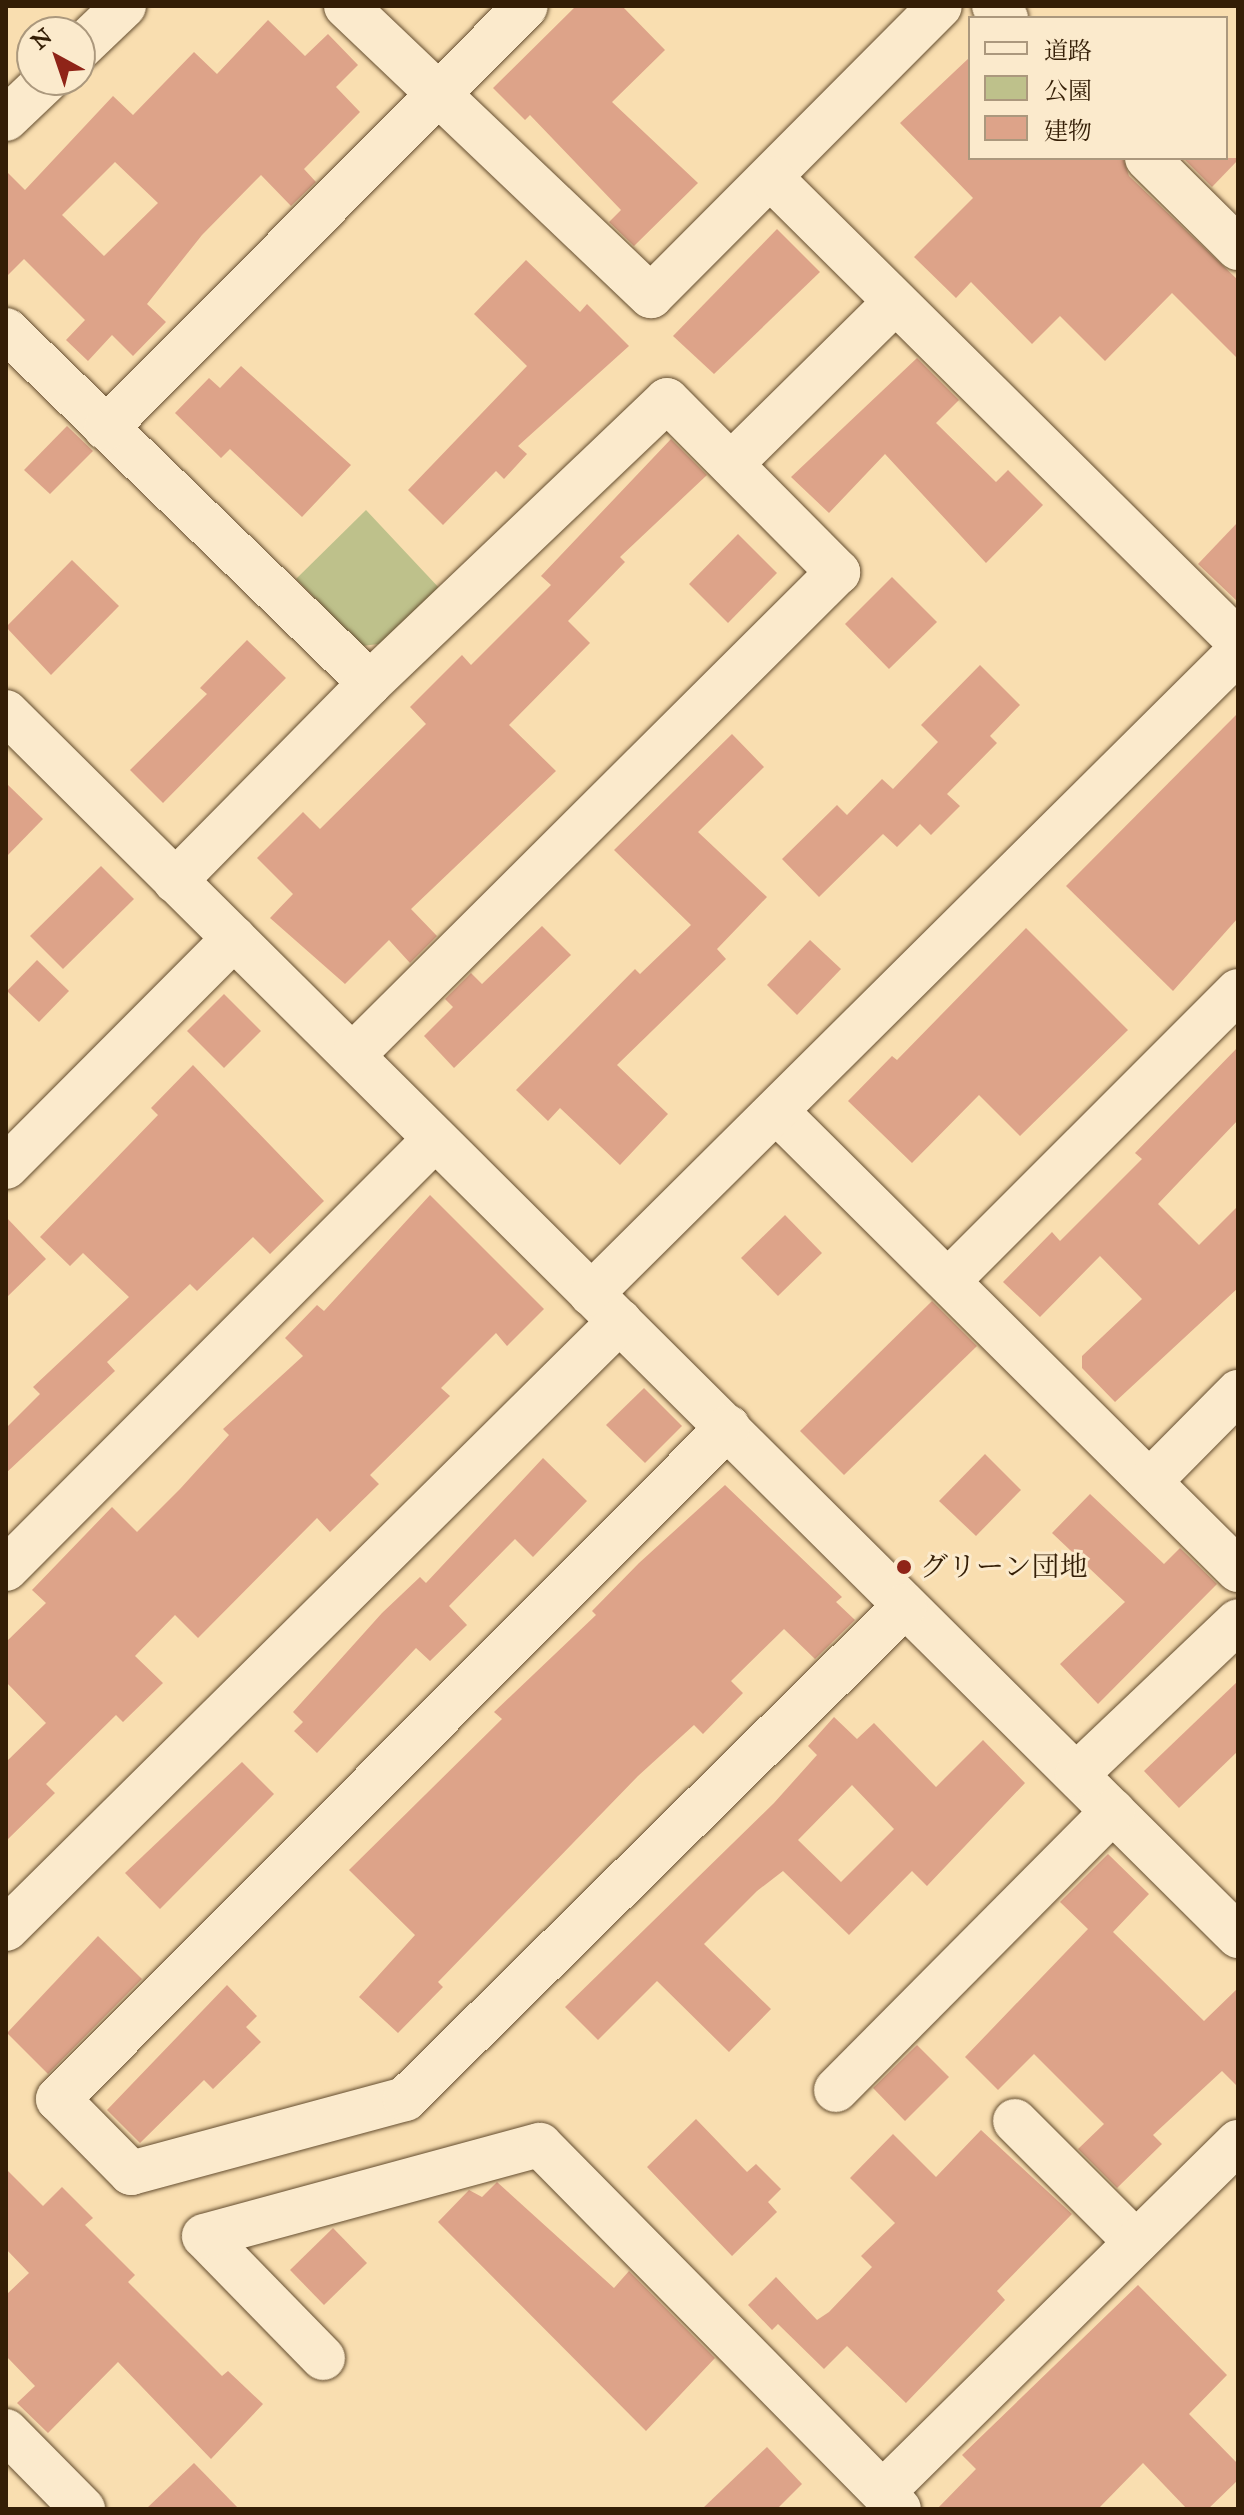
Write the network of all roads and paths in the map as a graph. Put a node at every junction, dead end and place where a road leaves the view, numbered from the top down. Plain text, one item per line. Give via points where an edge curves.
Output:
1 (124, 6) edge
2 (346, 6) edge
3 (526, 6) edge
4 (940, 6) edge
5 (96, 33) edge
6 (30, 96) edge
7 (437, 97) junction
8 (6, 119) edge
9 (1149, 160) edge
10 (771, 178) junction
11 (1238, 248) edge
12 (894, 303) junction
13 (6, 330) edge
14 (106, 428) junction
15 (731, 464) junction
16 (1238, 641) edge
17 (1238, 652) edge
18 (370, 683) junction
19 (6, 712) edge
20 (175, 881) junction
21 (234, 938) junction
22 (1238, 991) edge
23 (353, 1055) junction
24 (777, 1112) junction
25 (435, 1139) junction
26 (6, 1167) edge
27 (948, 1281) junction
28 (605, 1308) junction
29 (1238, 1392) edge
30 (728, 1427) junction
31 (1151, 1480) junction
32 (6, 1569) edge
33 (1238, 1570) edge
34 (905, 1606) junction
35 (1238, 1621) edge
36 (1077, 1774) junction
37 (1113, 1811) junction
38 (6, 1929) edge
39 (1238, 1936) edge
40 (836, 2090) dead end
41 (1015, 2121) dead end
42 (1238, 2142) edge
43 (1136, 2242) junction
44 (323, 2358) dead end
45 (6, 2431) edge
46 (891, 2501) edge
47 (83, 2509) edge

1 - 5 street
2 - 7 street
3 - 7 street
4 - 10 street
6 - 8 street
7 - 10 street via 651,296
7 - 14 street
9 - 11 street
10 - 12 street
12 - 15 street
12 - 16 street
13 - 14 street
14 - 18 street
15 - 18 street via 667,400
15 - 23 street via 838,572
17 - 24 street
18 - 20 street
19 - 20 street
20 - 21 street
21 - 23 street
21 - 26 street
22 - 27 street
23 - 25 street
24 - 27 street
24 - 28 street
25 - 28 street
25 - 32 street
27 - 31 street
28 - 30 street
28 - 38 street
29 - 31 street
30 - 34 street
30 - 34 street via 58,2099 131,2173 405,2099
31 - 33 street
34 - 36 street
35 - 36 street
36 - 37 street
37 - 39 street
37 - 40 street
41 - 43 street
42 - 43 street
43 - 46 street
44 - 46 street via 204,2236 540,2145
45 - 47 street

